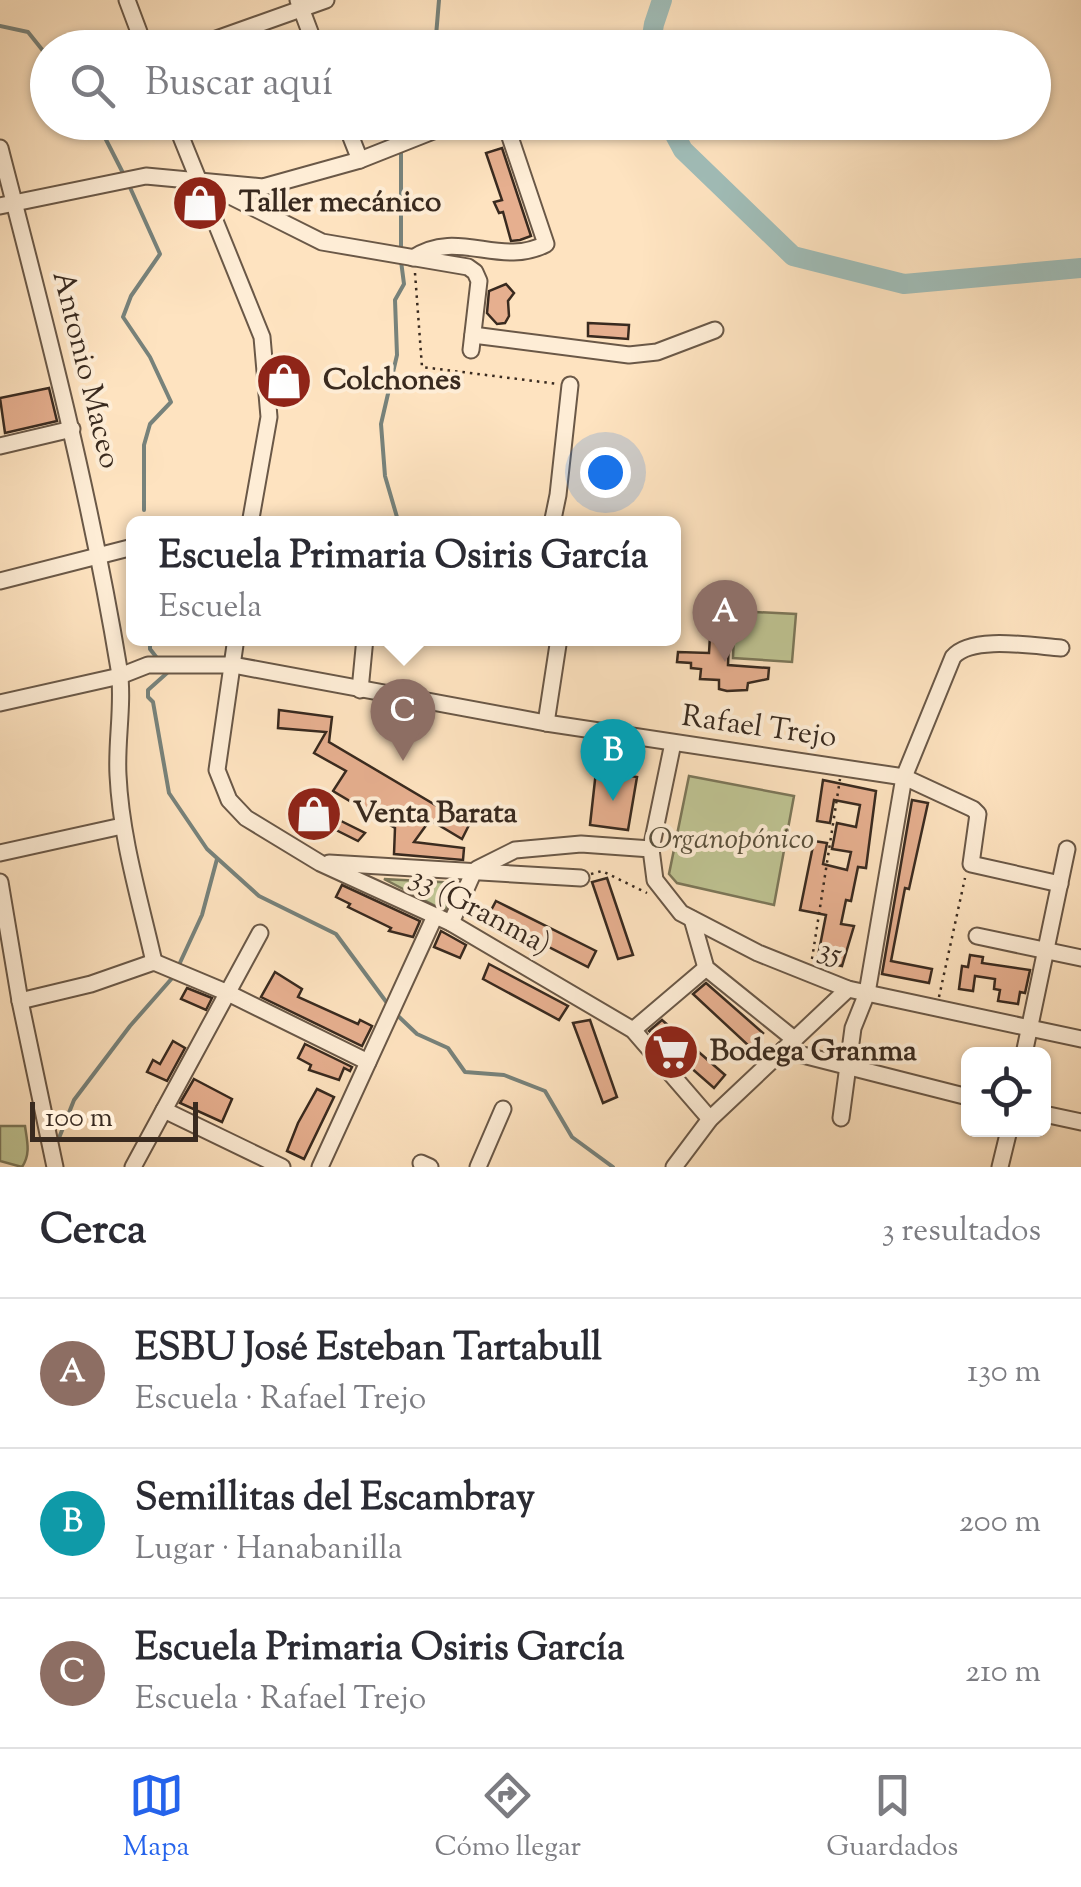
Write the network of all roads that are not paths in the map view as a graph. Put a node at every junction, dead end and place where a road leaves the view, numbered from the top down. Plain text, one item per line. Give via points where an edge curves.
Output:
1 (127, 0) edge
2 (326, 0) edge
3 (300, 5) edge
4 (138, 30) edge
5 (237, 30) edge
6 (309, 30) edge
7 (183, 140) edge
8 (352, 140) edge
9 (411, 140) edge
10 (511, 140) edge
11 (0, 148) edge
12 (360, 160) junction
13 (200, 181) junction
14 (7, 204) edge
15 (413, 258) junction
16 (715, 330) dead end
17 (570, 385) dead end
18 (72, 428) junction
19 (0, 446) edge
20 (251, 516) edge
21 (553, 516) edge
22 (126, 549) edge
23 (100, 556) junction
24 (0, 581) edge
25 (235, 646) edge
26 (363, 646) edge
27 (558, 646) edge
28 (1061, 648) dead end
29 (233, 665) junction
30 (120, 676) junction
31 (360, 690) junction
32 (0, 703) edge
33 (546, 723) junction
34 (673, 743) junction
35 (904, 777) junction
36 (122, 826) junction
37 (651, 849) junction
38 (1068, 849) dead end
39 (0, 853) edge
40 (320, 863) junction
41 (474, 871) junction
42 (580, 878) road end
43 (0, 882) edge
44 (1060, 884) junction
45 (435, 916) junction
46 (687, 916) junction
47 (452, 923) junction
48 (260, 933) dead end
49 (977, 936) dead end
50 (1046, 950) junction
51 (1081, 958) edge
52 (154, 962) junction
53 (706, 968) junction
54 (848, 989) junction
55 (228, 993) junction
56 (867, 993) junction
57 (20, 1001) junction
58 (1030, 1028) junction
59 (633, 1030) junction
60 (1081, 1039) edge
61 (789, 1044) junction
62 (1026, 1047) edge
63 (368, 1062) junction
64 (846, 1068) junction
65 (961, 1095) edge
66 (503, 1108) dead end
67 (164, 1110) junction
68 (1051, 1116) edge
69 (841, 1118) dead end
70 (710, 1119) junction
71 (1081, 1122) edge
72 (1006, 1137) edge
73 (56, 1167) edge
74 (133, 1167) edge
75 (282, 1167) edge
76 (320, 1167) edge
77 (478, 1167) edge
78 (674, 1167) edge
79 (1000, 1167) edge

1 - 4 street
2 - 3 street
3 - 5 street
3 - 6 street
7 - 13 street
8 - 12 street
9 - 12 street
10 - 15 street via 546,244 510,253 446,244
11 - 14 street, Antonio Maceo
12 - 13 street via 263,186
13 - 14 street via 146,176
13 - 15 street via 322,242
13 - 20 street via 262,337 269,417
14 - 18 street, Antonio Maceo
15 - 16 street via 475,272 472,342 629,355
17 - 21 street
18 - 19 street
18 - 23 street, Antonio Maceo
22 - 23 street
23 - 24 street
23 - 30 street, Antonio Maceo
25 - 29 street
26 - 31 street
27 - 33 street
28 - 35 street via 960,648
29 - 30 street, Rafael Trejo via 148,665
29 - 31 street, Rafael Trejo
29 - 40 street, 33 (Granma) via 217,770 229,800 246,818
30 - 32 street, Rafael Trejo
30 - 36 street, Antonio Maceo
31 - 33 street, Rafael Trejo
33 - 34 street, Rafael Trejo
34 - 35 street, Rafael Trejo
34 - 37 street
35 - 44 street, Rafael Trejo via 978,814 971,864
35 - 56 street
36 - 39 street
36 - 52 street, Antonio Maceo
37 - 41 street via 581,844 515,850
37 - 46 street via 655,880
38 - 44 street
40 - 41 street
40 - 45 street, 33 (Granma)
41 - 42 street
41 - 47 street
43 - 57 street
44 - 50 street
45 - 47 street, 33 (Granma)
45 - 63 street
46 - 53 street
46 - 54 street, 35 via 758,954
47 - 59 street, 33 (Granma)
48 - 55 street
49 - 50 street
50 - 51 street
50 - 58 street
52 - 55 street
52 - 57 street
53 - 59 street
53 - 61 street
54 - 56 street, 35
54 - 61 street
55 - 63 street
55 - 67 street
56 - 58 street, 35
56 - 64 street
57 - 73 street
58 - 60 street, 35
58 - 62 street
59 - 70 street, 33 (Granma)
61 - 64 street
61 - 70 street
63 - 76 street
64 - 65 street
64 - 69 street
66 - 77 street
67 - 74 street
67 - 75 street
68 - 71 street
70 - 78 street
72 - 79 street

